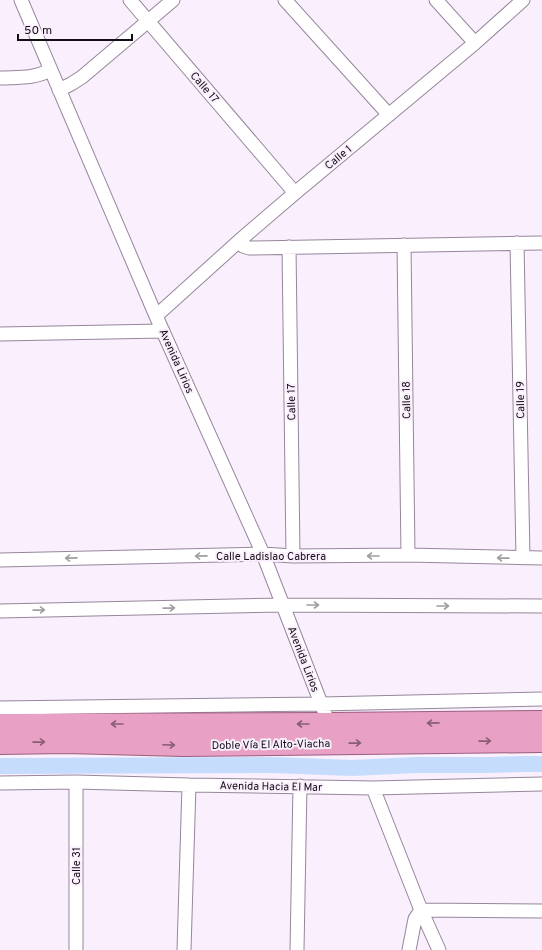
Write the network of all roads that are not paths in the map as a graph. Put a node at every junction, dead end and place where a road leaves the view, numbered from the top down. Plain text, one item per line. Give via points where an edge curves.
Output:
1 (21, 0) edge
2 (130, 0) edge
3 (173, 0) edge
4 (285, 0) edge
5 (436, 0) edge
6 (523, 0) edge
7 (148, 21) junction
8 (475, 43) junction
9 (50, 70) junction
10 (0, 78) edge
11 (59, 90) junction
12 (389, 115) junction
13 (295, 193) junction
14 (239, 241) junction
15 (517, 243) junction
16 (542, 243) edge
17 (404, 245) junction
18 (288, 247) junction
19 (156, 316) junction
20 (163, 331) junction
21 (0, 334) edge
22 (263, 554) junction
23 (408, 555) junction
24 (293, 556) junction
25 (523, 558) junction
26 (542, 558) edge
27 (0, 560) edge
28 (283, 605) junction
29 (542, 606) edge
30 (0, 611) edge
31 (542, 699) edge
32 (321, 704) junction
33 (0, 708) edge
34 (542, 722) edge
35 (329, 724) junction
36 (0, 725) edge
37 (542, 740) edge
38 (0, 743) edge
39 (76, 782) junction
40 (0, 783) edge
41 (542, 784) edge
42 (189, 785) junction
43 (300, 786) junction
44 (373, 788) junction
45 (421, 910) junction
46 (542, 911) edge
47 (76, 950) edge
48 (184, 950) edge
49 (297, 950) edge
50 (409, 950) edge
51 (439, 950) edge

1 - 9 street, Avenida Lirios
2 - 7 street, Calle 17
3 - 7 street
4 - 12 street
5 - 8 street
6 - 8 street, Calle 1
7 - 11 street via 82,77
7 - 13 street, Calle 17
8 - 12 street, Calle 1
9 - 10 street via 34,76
9 - 11 street, Avenida Lirios
11 - 19 street, Avenida Lirios
12 - 13 street, Calle 1
13 - 14 street, Calle 1
14 - 18 street via 249,248
14 - 19 street, Calle 1
15 - 16 street
15 - 17 street
15 - 25 street, Calle 19
17 - 18 street
17 - 23 street, Calle 18
18 - 24 street, Calle 17
19 - 20 street, Avenida Lirios
20 - 21 street
20 - 22 street, Avenida Lirios
22 - 24 street, Calle Ladislao Cabrera
22 -> 27 street, Calle Ladislao Cabrera
22 - 28 street, Avenida Lirios
23 -> 24 street, Calle Ladislao Cabrera
25 -> 23 street, Calle Ladislao Cabrera
25 - 26 street, Calle Ladislao Cabrera
28 -> 29 street
30 -> 28 street
28 - 32 street, Avenida Lirios
31 - 32 street
32 - 33 street
32 - 35 street, Avenida Lirios
34 -> 35 highway, Doble Vía El Alto-Viacha
35 -> 36 highway, Doble Vía El Alto-Viacha
38 -> 37 highway, Doble Vía El Alto-Viacha via 183,745
39 - 40 street, Avenida Hacia El Mar
39 - 42 street, Avenida Hacia El Mar
39 - 47 street, Calle 31
41 - 44 street, Avenida Hacia El Mar
42 - 43 street, Avenida Hacia El Mar
42 - 48 street
43 - 44 street, Avenida Hacia El Mar
43 - 49 street
44 - 45 street
45 - 46 street
45 - 50 street via 415,919
45 - 51 street

